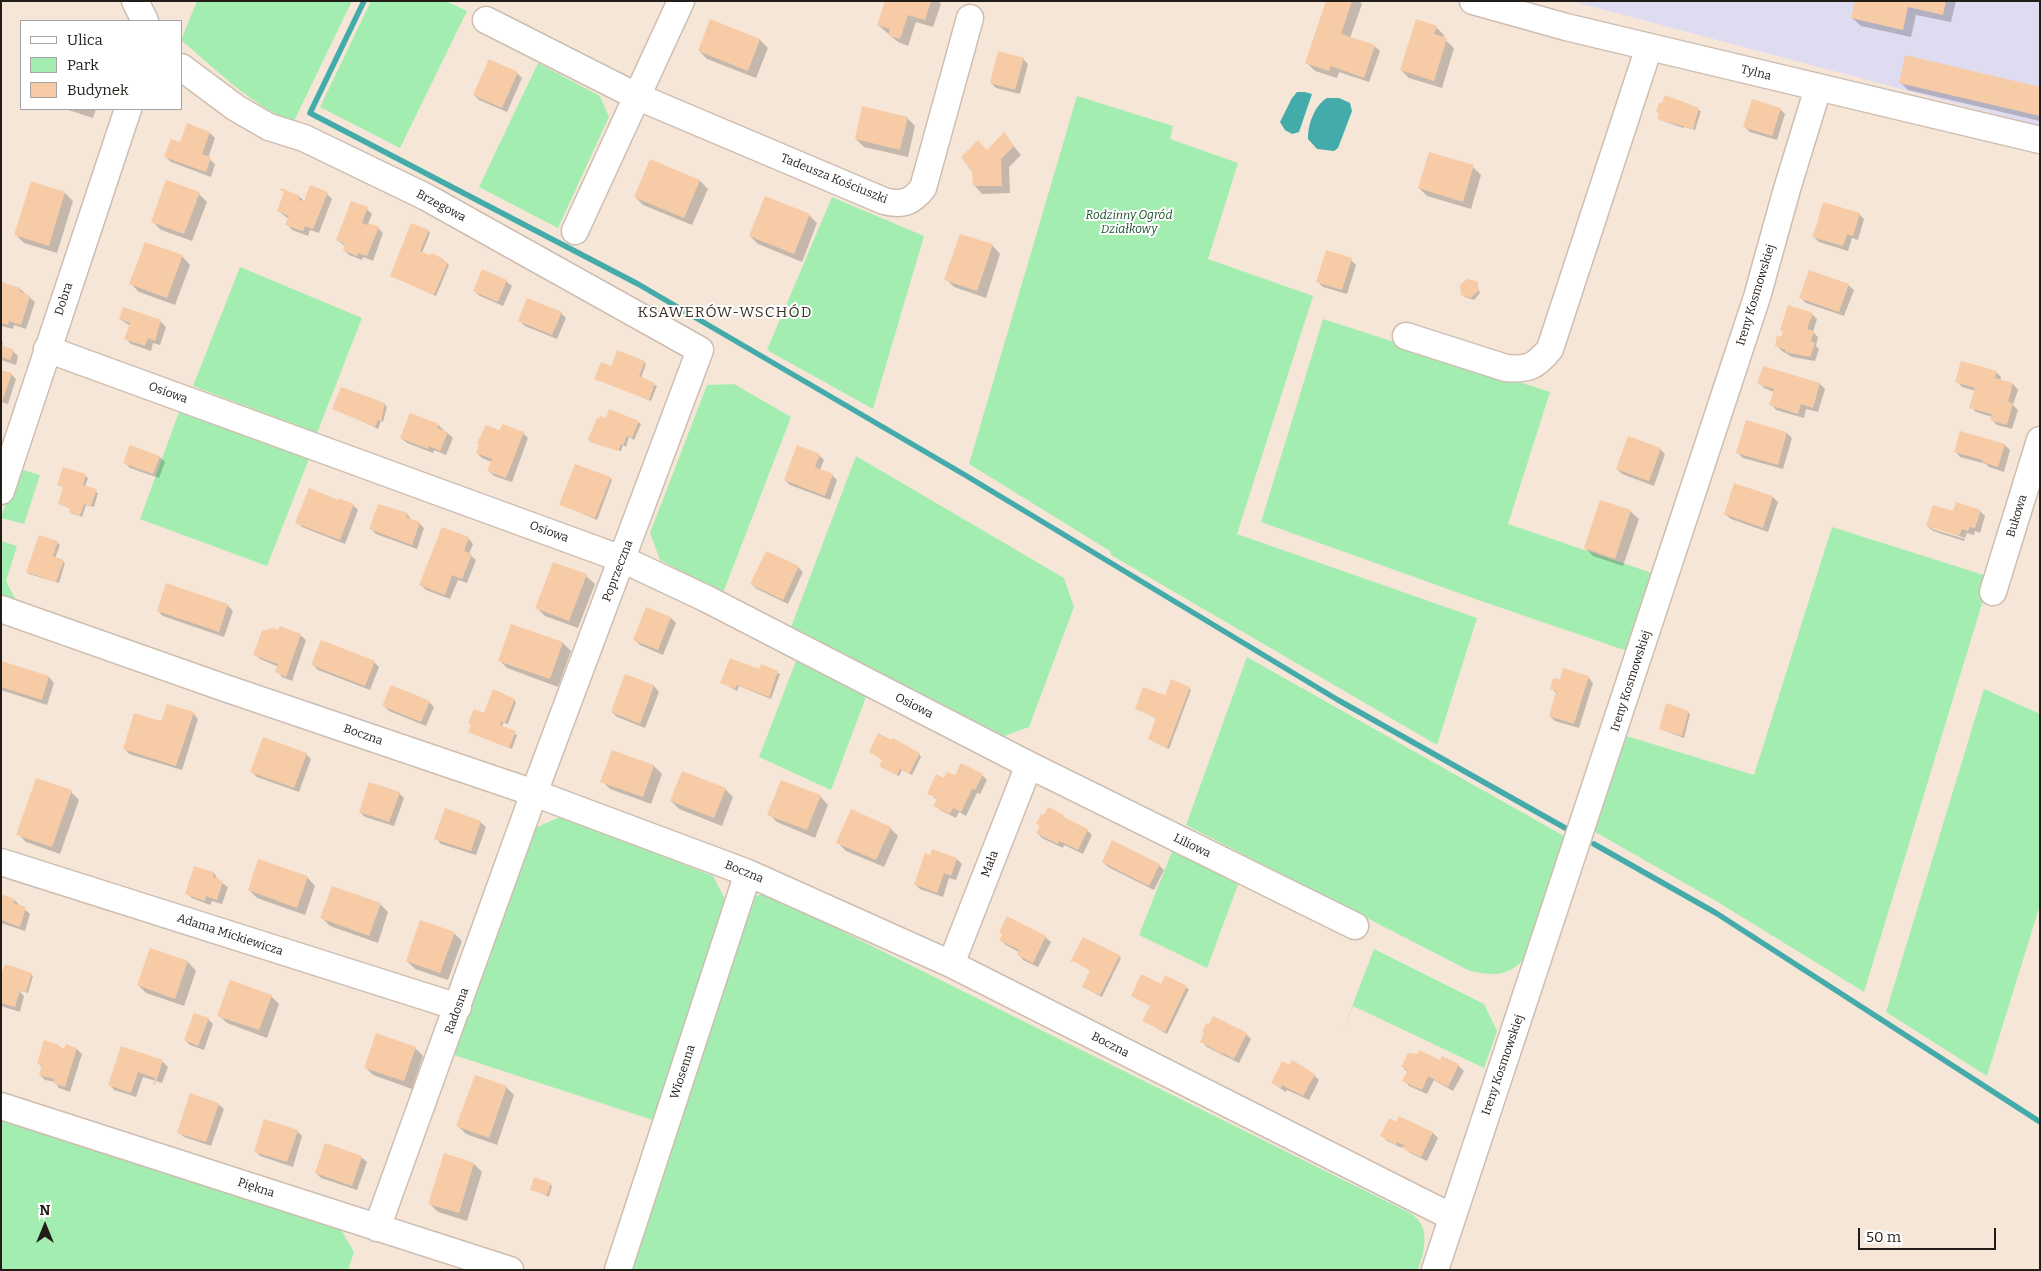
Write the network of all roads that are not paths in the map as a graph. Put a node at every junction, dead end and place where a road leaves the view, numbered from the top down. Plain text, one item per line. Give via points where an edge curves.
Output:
1 (135, 1) edge
2 (681, 1) edge
3 (1473, 1) edge
4 (970, 18) dead end
5 (144, 20) edge
6 (486, 20) dead end
7 (1649, 47) junction
8 (182, 67) edge
9 (1818, 88) junction
10 (636, 96) junction
11 (128, 110) edge
12 (2040, 140) edge
13 (575, 231) dead end
14 (1406, 336) dead end
15 (48, 349) junction
16 (700, 350) joint
17 (2040, 440) edge
18 (1, 491) edge
19 (622, 558) junction
20 (1993, 592) dead end
21 (1, 609) edge
22 (1028, 765) junction
23 (534, 793) junction
24 (1, 862) edge
25 (748, 873) junction
26 (1355, 926) dead end
27 (950, 964) junction
28 (458, 1007) junction
29 (1, 1106) edge
30 (1452, 1217) junction
31 (377, 1228) junction
32 (510, 1270) edge
33 (618, 1270) edge
34 (1435, 1270) edge

1 - 5 street
2 - 10 street
3 - 7 street, Tylna
4 - 10 street, Tadeusza Kościuszki via 923,188 916,197 901,204 884,201
6 - 10 street, Tadeusza Kościuszki
7 - 9 street, Tylna
7 - 14 street via 1550,349 1538,363 1522,370 1506,368
8 - 16 street, Brzegowa via 236,108 261,122 304,138 426,197
9 - 12 street, Tylna
9 - 30 street, Ireny Kosmowskiej via 1754,306
10 - 13 street
11 - 15 street, Dobra
15 - 18 street, Dobra
15 - 19 street, Osiowa
16 - 19 street, Poprzeczna
17 - 20 street, Bukowa
19 - 22 street, Osiowa
19 - 23 street, Poprzeczna
21 - 23 street, Boczna
22 - 26 street, Liliowa
22 - 27 street, Mała
23 - 25 street, Boczna
23 - 28 street, Radosna
24 - 28 street, Adama Mickiewicza
25 - 27 street, Boczna
25 - 33 street, Wiosenna
27 - 30 street, Boczna
28 - 31 street, Radosna
29 - 31 street, Piękna
30 - 34 street, Ireny Kosmowskiej
31 - 32 street, Piękna

